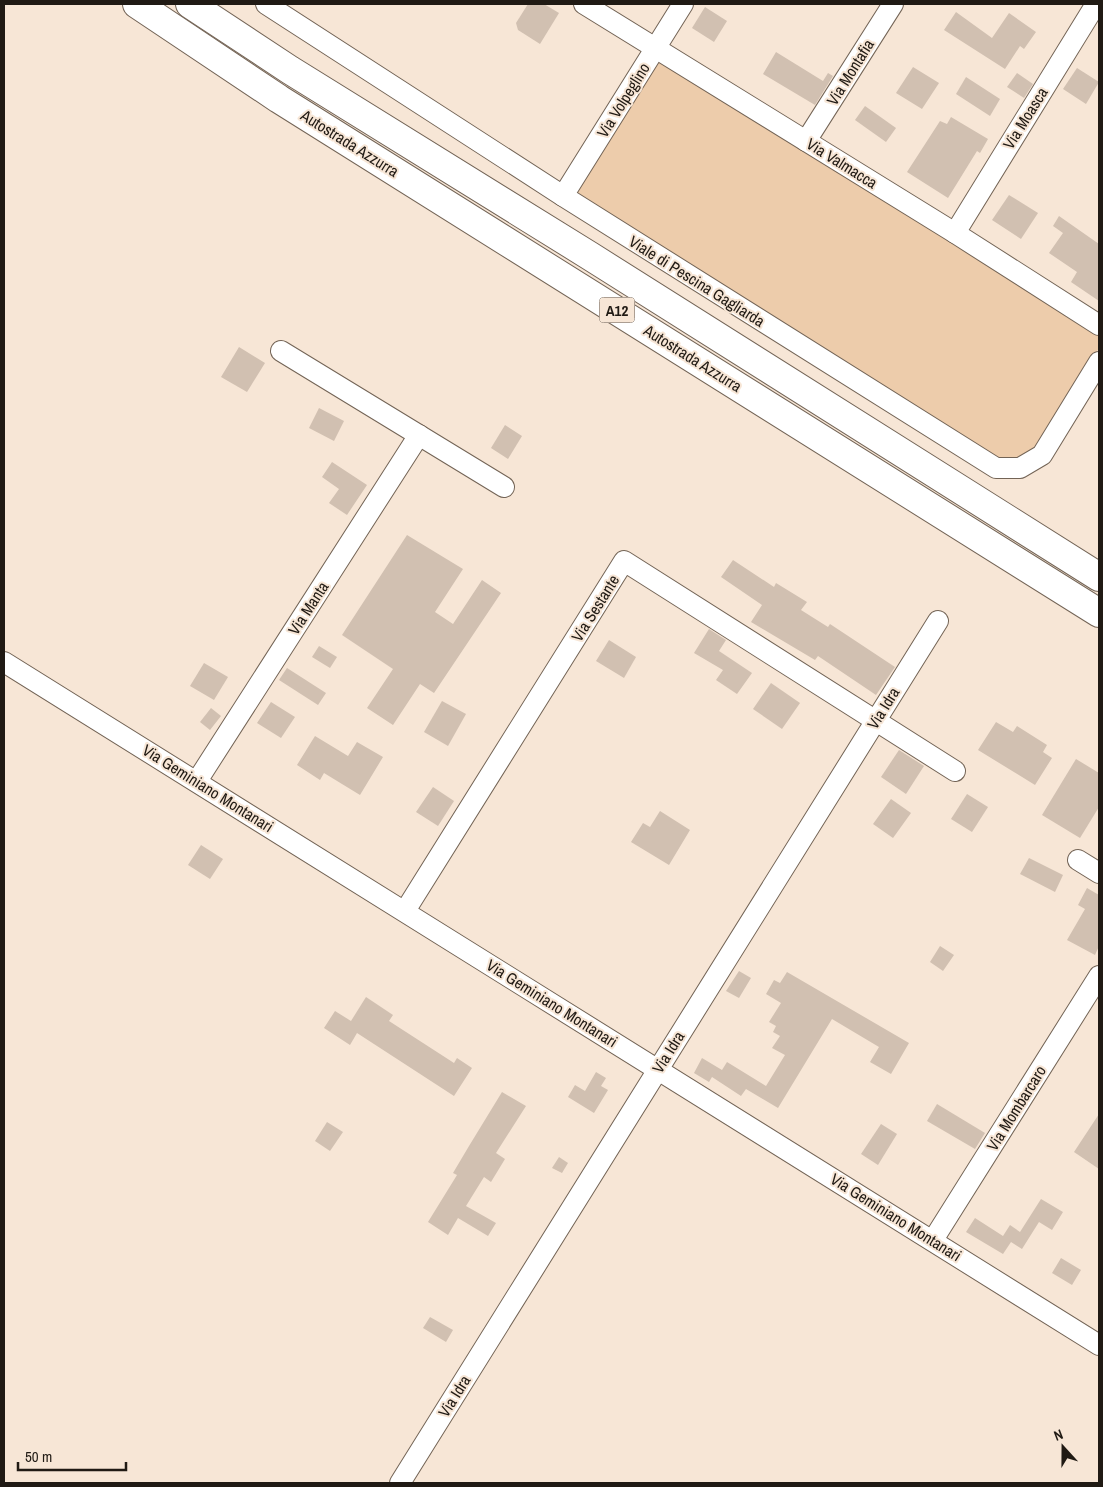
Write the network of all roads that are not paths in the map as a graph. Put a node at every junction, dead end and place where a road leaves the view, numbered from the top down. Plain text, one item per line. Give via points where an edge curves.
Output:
1 (137, 4) edge
2 (190, 4) edge
3 (266, 4) edge
4 (584, 4) edge
5 (683, 4) edge
6 (894, 4) edge
7 (1096, 4) edge
8 (656, 48) junction
9 (806, 141) junction
10 (563, 196) junction
11 (955, 233) junction
12 (1099, 325) edge
13 (282, 351) dead end
14 (1099, 362) edge
15 (419, 435) junction
16 (504, 486) dead end
17 (1099, 577) edge
18 (1099, 613) edge
19 (938, 621) dead end
20 (4, 662) edge
21 (875, 722) junction
22 (955, 770) dead end
23 (197, 781) junction
24 (1078, 860) dead end
25 (1099, 873) edge
26 (405, 911) junction
27 (1099, 976) edge
28 (658, 1069) junction
29 (932, 1240) junction
30 (1099, 1345) edge
31 (400, 1483) edge

1 - 18 highway, Autostrada Azzurra / A12 via 279,99
2 - 17 highway, Autostrada Azzurra / A12
3 - 10 street, Viale di Pescina Gagliarda
4 - 8 street, Via Valmacca
5 - 8 street, Via Volpeglino
6 - 9 street, Via Montafia
7 - 11 street, Via Moasca
8 - 9 street, Via Valmacca
8 - 10 street, Via Volpeglino
9 - 11 street, Via Valmacca
10 - 14 street, Viale di Pescina Gagliarda via 996,468 1020,468 1042,455
11 - 12 street, Via Valmacca
13 - 15 street
15 - 16 street
15 - 23 street, Via Manta
19 - 21 street, Via Idra
20 - 23 street, Via Geminiano Montanari
21 - 22 street, Via Sestante
21 - 26 street, Via Sestante via 624,561
21 - 28 street, Via Idra
23 - 26 street, Via Geminiano Montanari
24 - 25 street
26 - 28 street, Via Geminiano Montanari
27 - 29 street, Via Mombarcaro
28 - 29 street, Via Geminiano Montanari
28 - 31 street, Via Idra
29 - 30 street, Via Geminiano Montanari

